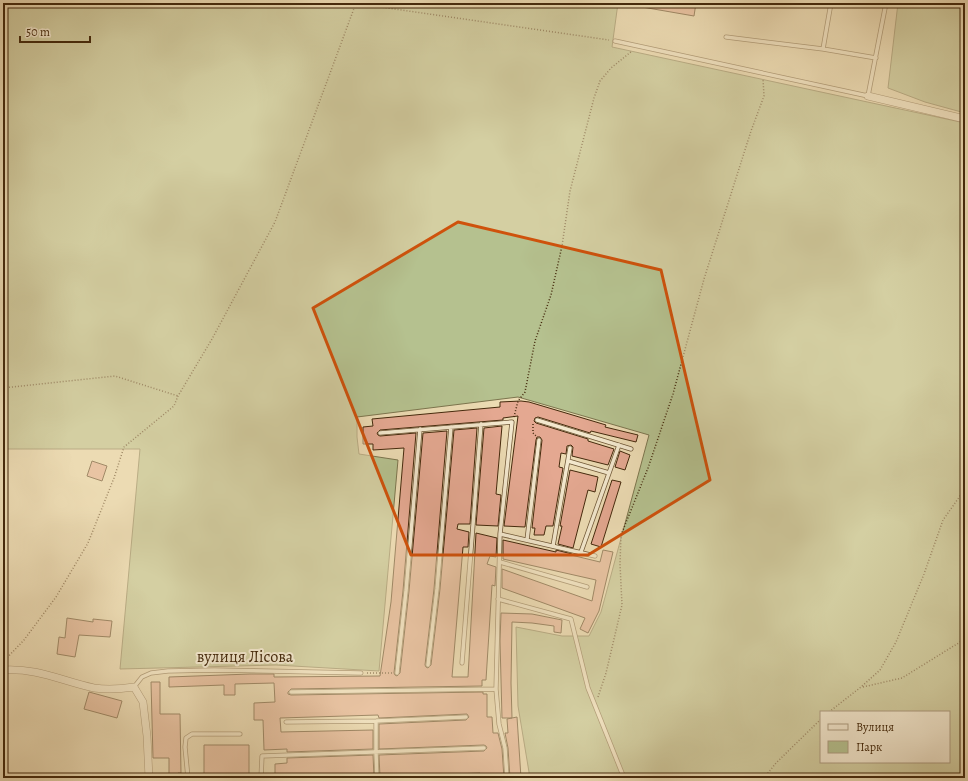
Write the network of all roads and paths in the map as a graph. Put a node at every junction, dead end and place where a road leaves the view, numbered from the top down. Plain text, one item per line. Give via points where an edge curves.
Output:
1 (353, 3) edge
2 (356, 3) edge
3 (831, 3) edge
4 (886, 3) edge
5 (726, 37) dead end
6 (616, 41) joint
7 (637, 46) junction
8 (823, 49) junction
9 (876, 58) junction
10 (762, 73) junction
11 (868, 96) junction
12 (965, 119) edge
13 (3, 388) edge
14 (178, 396) junction
15 (537, 420) joint
16 (512, 422) junction
17 (481, 424) junction
18 (451, 427) junction
19 (420, 429) junction
20 (380, 433) dead end
21 (539, 440) joint
22 (619, 445) junction
23 (570, 448) dead end
24 (631, 449) dead end
25 (568, 461) junction
26 (609, 473) junction
27 (965, 489) edge
28 (500, 534) junction
29 (527, 540) junction
30 (553, 546) junction
31 (581, 552) junction
32 (595, 556) dead end
33 (500, 562) junction
34 (587, 587) dead end
35 (498, 599) junction
36 (965, 639) edge
37 (3, 662) edge
38 (462, 663) dead end
39 (428, 665) dead end
40 (3, 670) edge
41 (361, 674) joint
42 (397, 674) joint
43 (134, 687) junction
44 (861, 687) junction
45 (496, 689) junction
46 (292, 692) dead end
47 (595, 706) junction
48 (830, 711) edge
49 (466, 717) dead end
50 (820, 720) edge
51 (376, 721) junction
52 (286, 722) dead end
53 (240, 734) dead end
54 (484, 748) dead end
55 (376, 753) junction
56 (149, 778) edge
57 (188, 778) edge
58 (261, 778) edge
59 (377, 778) edge
60 (507, 778) edge
61 (624, 778) edge
62 (764, 778) edge

1 - 2 path
2 - 6 path
2 - 14 path via 275,222
3 - 8 lane
4 - 9 lane
5 - 8 lane
6 - 7 lane
7 - 10 lane
7 - 16 path via 600,81 594,98 570,191 562,246 551,295 535,341 525,392 518,401
8 - 9 lane
9 - 11 lane
10 - 11 lane
10 - 47 path via 764,96 704,279 673,394 648,468 621,535 622,605 606,673
11 - 12 street
13 - 14 path via 115,376
14 - 37 path via 174,406 124,447 88,543 56,597 24,640
15 - 21 path via 533,424 534,433
15 - 22 lane
16 - 17 lane
16 - 28 lane
17 - 18 lane
17 - 38 lane
18 - 19 lane
18 - 39 lane
19 - 20 lane
19 - 42 lane
21 - 29 lane
22 - 24 lane
22 - 26 lane
23 - 25 lane
25 - 26 lane
25 - 30 lane
26 - 31 lane
27 - 44 path via 943,520 896,642 880,670
28 - 29 lane
28 - 33 lane
29 - 30 lane
30 - 31 lane
31 - 32 lane
33 - 34 lane
33 - 35 lane
35 - 45 lane
35 - 47 lane via 571,619
36 - 44 path via 902,678
40 - 43 street via 40,672 95,688 115,690
41 - 42 path
41 - 43 lane, вулиця Лісова via 168,671 142,677
43 - 56 street via 143,702
44 - 48 path
45 - 46 lane
45 - 60 lane
47 - 61 lane
49 - 51 lane
50 - 62 path
51 - 52 lane
51 - 55 lane
53 - 57 lane via 192,734 186,738
54 - 55 lane
55 - 58 lane via 262,756
55 - 59 lane

